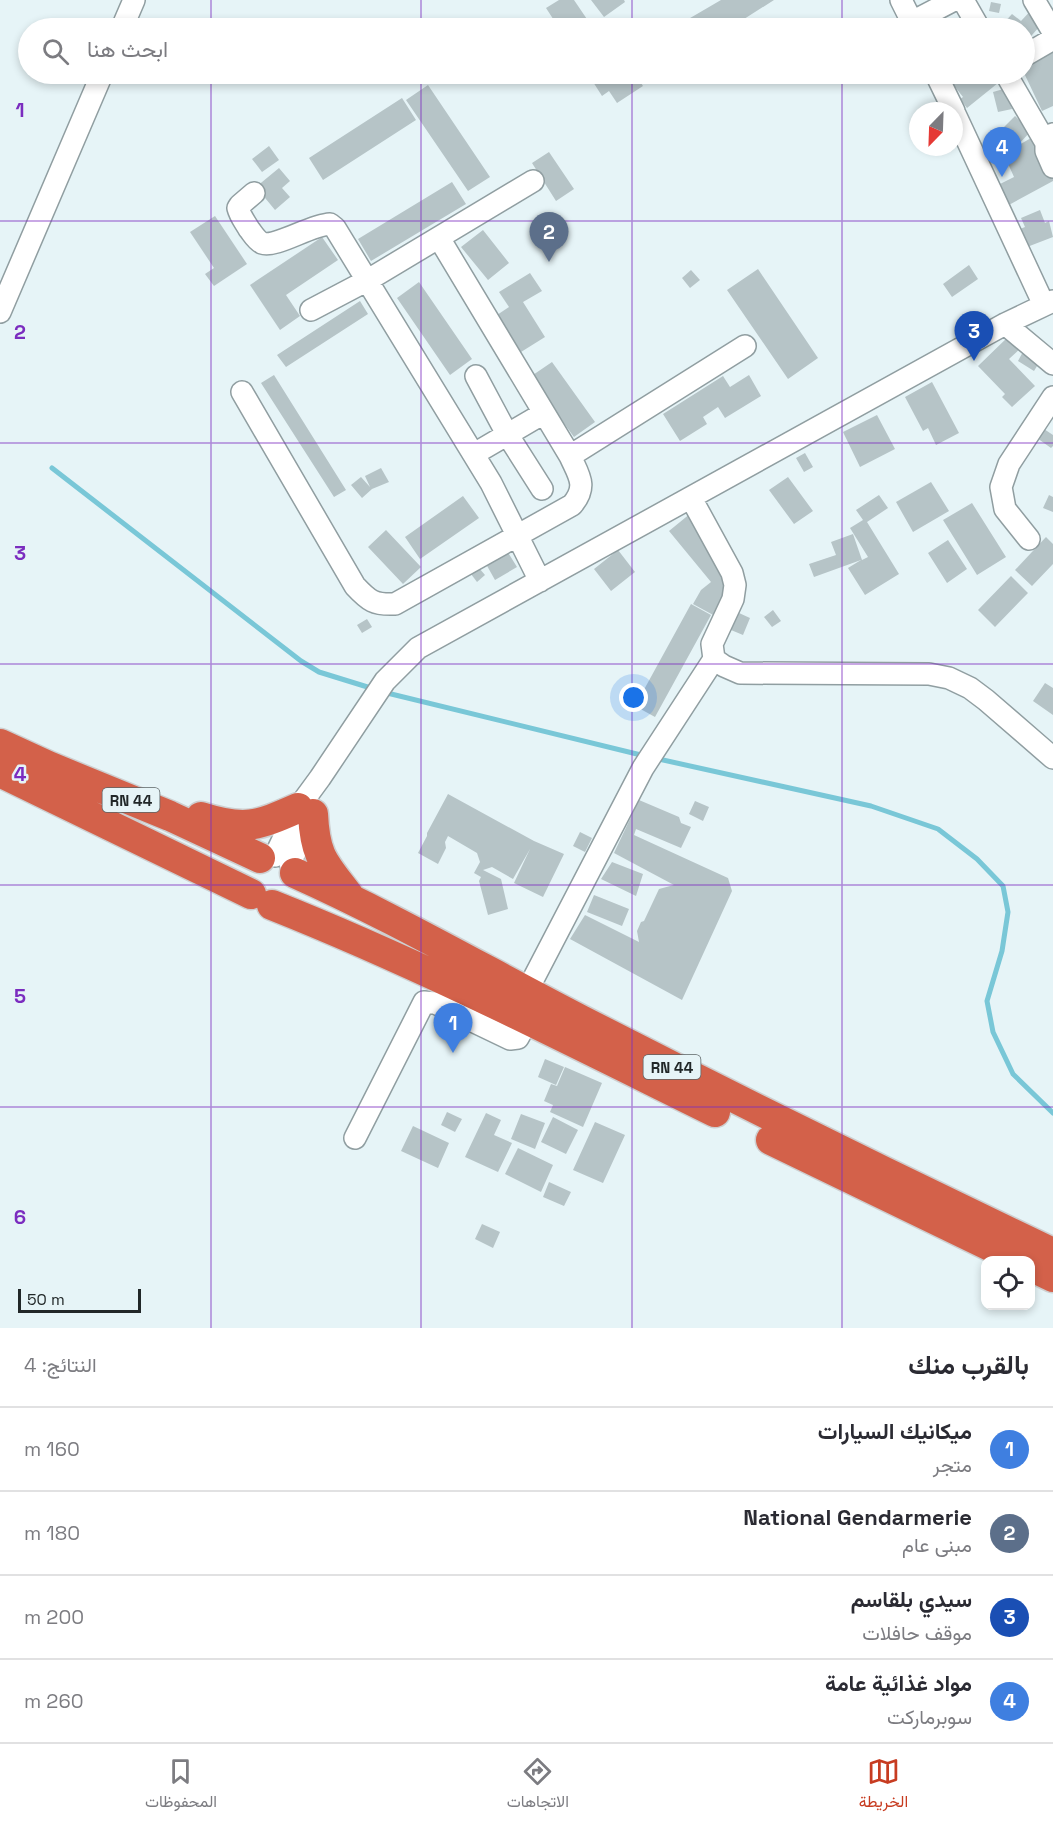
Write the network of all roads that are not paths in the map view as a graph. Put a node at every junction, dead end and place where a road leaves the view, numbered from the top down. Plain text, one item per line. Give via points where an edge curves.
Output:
1 (134, 0) edge
2 (901, 0) edge
3 (954, 0) edge
4 (963, 0) edge
5 (1034, 0) edge
6 (126, 18) edge
7 (910, 18) edge
8 (925, 18) edge
9 (974, 18) edge
10 (1053, 32) edge
11 (1053, 39) edge
12 (1035, 50) edge
13 (98, 84) edge
14 (941, 84) edge
15 (1013, 84) edge
16 (950, 102) edge
17 (963, 129) edge
18 (1049, 138) edge
19 (1053, 167) edge
20 (533, 181) dead end
21 (254, 193) dead end
22 (439, 237) junction
23 (368, 280) junction
24 (1048, 303) edge
25 (311, 310) dead end
26 (0, 312) edge
27 (1005, 324) junction
28 (745, 346) dead end
29 (1053, 364) edge
30 (476, 376) dead end
31 (242, 392) dead end
32 (1053, 397) edge
33 (544, 413) junction
34 (507, 434) junction
35 (474, 454) junction
36 (570, 456) junction
37 (542, 489) dead end
38 (691, 498) junction
39 (518, 536) junction
40 (1029, 539) dead end
41 (540, 581) junction
42 (714, 659) junction
43 (0, 744) edge
44 (1053, 758) edge
45 (0, 772) edge
46 (306, 811) junction
47 (170, 816) junction
48 (280, 863) junction
49 (351, 898) junction
50 (261, 899) junction
51 (527, 1006) junction
52 (355, 1138) dead end
53 (1053, 1253) edge
54 (1010, 1256) edge
55 (1035, 1268) edge
56 (1053, 1277) edge

1 - 6 street
2 - 7 street
3 - 8 street
4 - 9 street
5 - 10 street
11 - 12 street
13 - 26 street
14 - 16 street
15 - 18 street
17 - 24 street
18 - 19 street via 1046,151
20 - 22 street
21 - 23 street via 238,208 256,239 275,243 313,226 330,224
22 - 23 street
22 - 33 street
23 - 25 street
23 - 35 street
24 - 27 street
27 - 29 street
27 - 38 street
28 - 36 street
30 - 34 street
31 - 39 street via 355,586 367,600 395,604
32 - 40 street via 1009,464 1001,487 1005,509
33 - 34 street
33 - 36 street
34 - 35 street
34 - 37 street
35 - 39 street
36 - 39 street via 582,485 579,496 572,505
38 - 41 street
38 - 42 street via 735,585 733,599 712,644
39 - 41 street
41 - 46 street via 418,648 385,681 320,778
42 - 44 street via 740,673 929,674 949,678 987,700
42 - 51 street via 643,768
43 - 47 highway, RN 44
45 - 50 highway, RN 44
46 - 47 highway via 241,826 197,816
46 - 48 street
46 - 49 highway via 317,850
47 - 48 highway, RN 44
48 - 49 highway, RN 44
48 - 50 highway via 253,863 249,870 247,886
48 - 50 highway via 296,886 292,894 280,904
49 - 51 highway, RN 44
50 - 51 highway, RN 44
51 - 52 street via 518,1038 510,1039 435,1003 424,1002
51 - 53 highway, RN 44 via 728,1096
51 - 54 highway, RN 44 via 922,1215
55 - 56 highway

